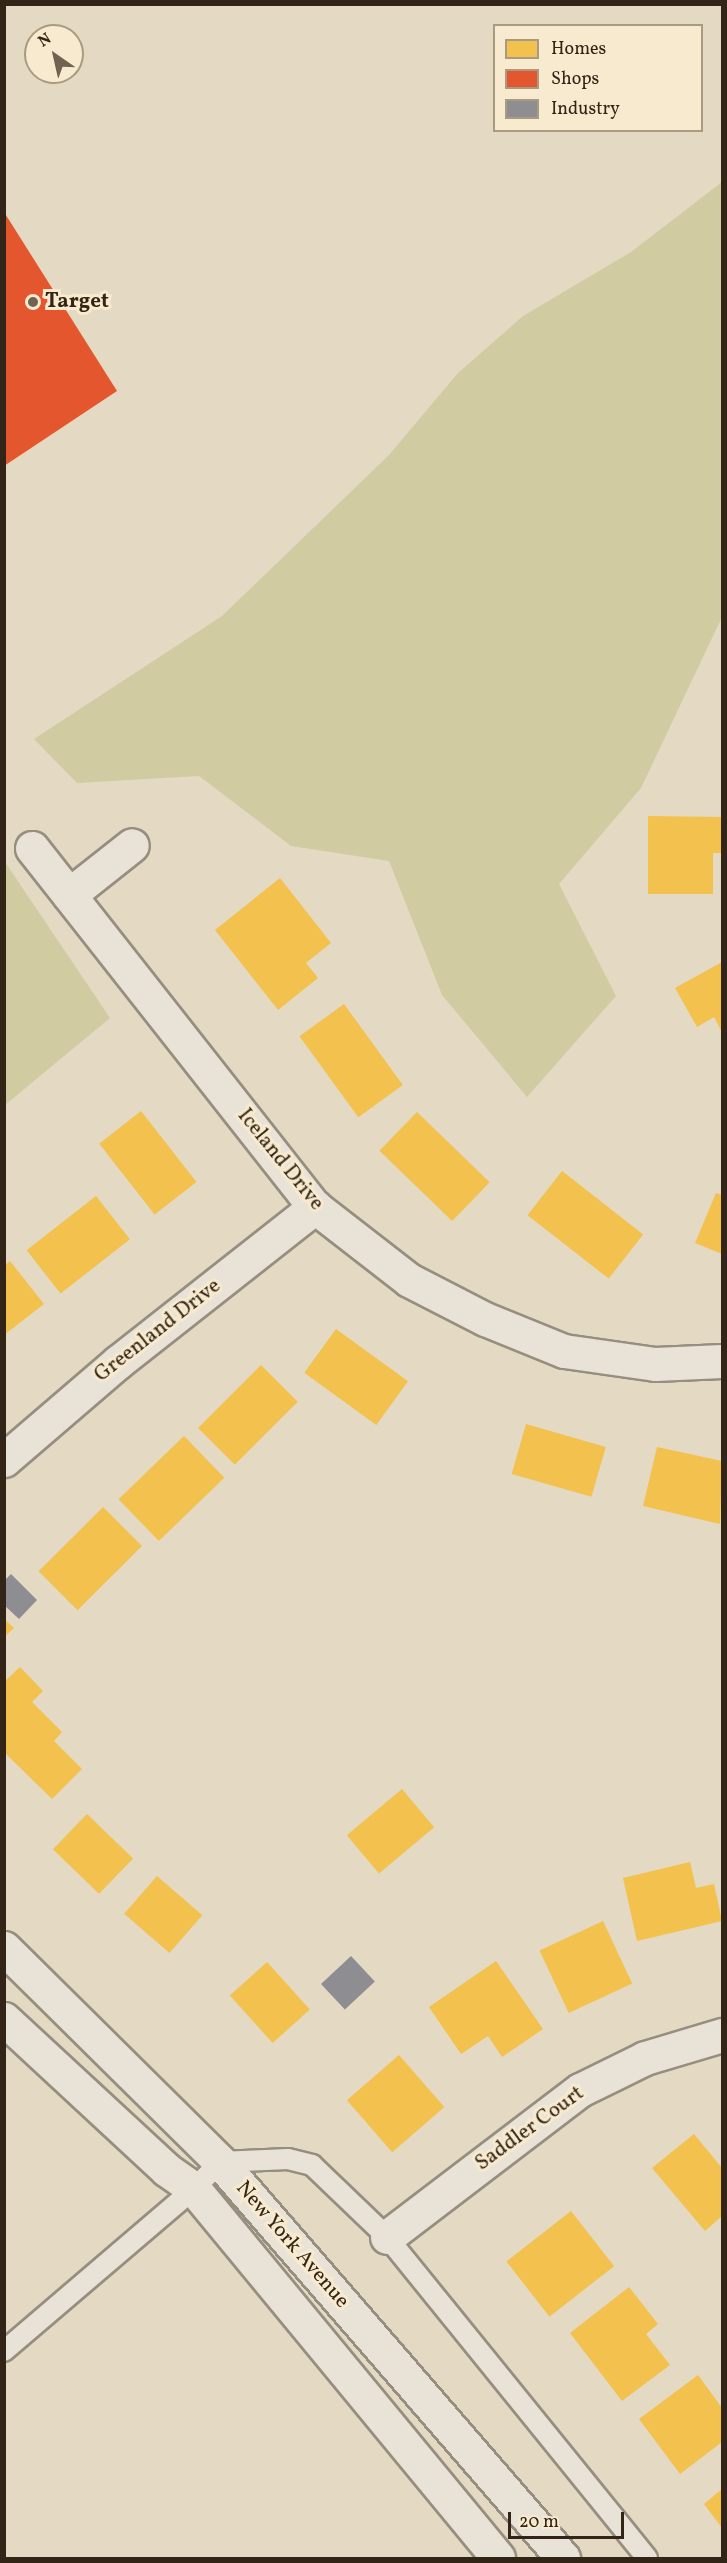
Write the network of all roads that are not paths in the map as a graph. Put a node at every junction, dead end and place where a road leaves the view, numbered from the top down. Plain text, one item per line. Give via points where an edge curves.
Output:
1 (132, 844) dead end
2 (32, 848) dead end
3 (69, 895) junction
4 (315, 1207) junction
5 (723, 1361) edge
6 (4, 1460) edge
7 (4, 1948) edge
8 (4, 2019) edge
9 (723, 2035) edge
10 (220, 2162) junction
11 (194, 2189) junction
12 (387, 2236) junction
13 (4, 2351) edge
14 (498, 2559) edge
15 (563, 2559) edge
16 (647, 2559) edge

1 - 3 street
2 - 3 street, Iceland Drive
3 - 4 street, Iceland Drive
4 - 5 street, Iceland Drive via 409,1280 485,1319 564,1351 655,1364
4 - 6 street, Greenland Drive via 118,1362
7 - 10 street, New York Avenue
8 - 11 street, New York Avenue via 167,2170
9 - 12 street, Saddler Court via 645,2058 580,2090
10 - 11 lane
10 - 12 lane via 288,2159 312,2165
10 - 15 street, New York Avenue
11 - 13 lane
11 - 14 street, New York Avenue
12 - 16 lane

